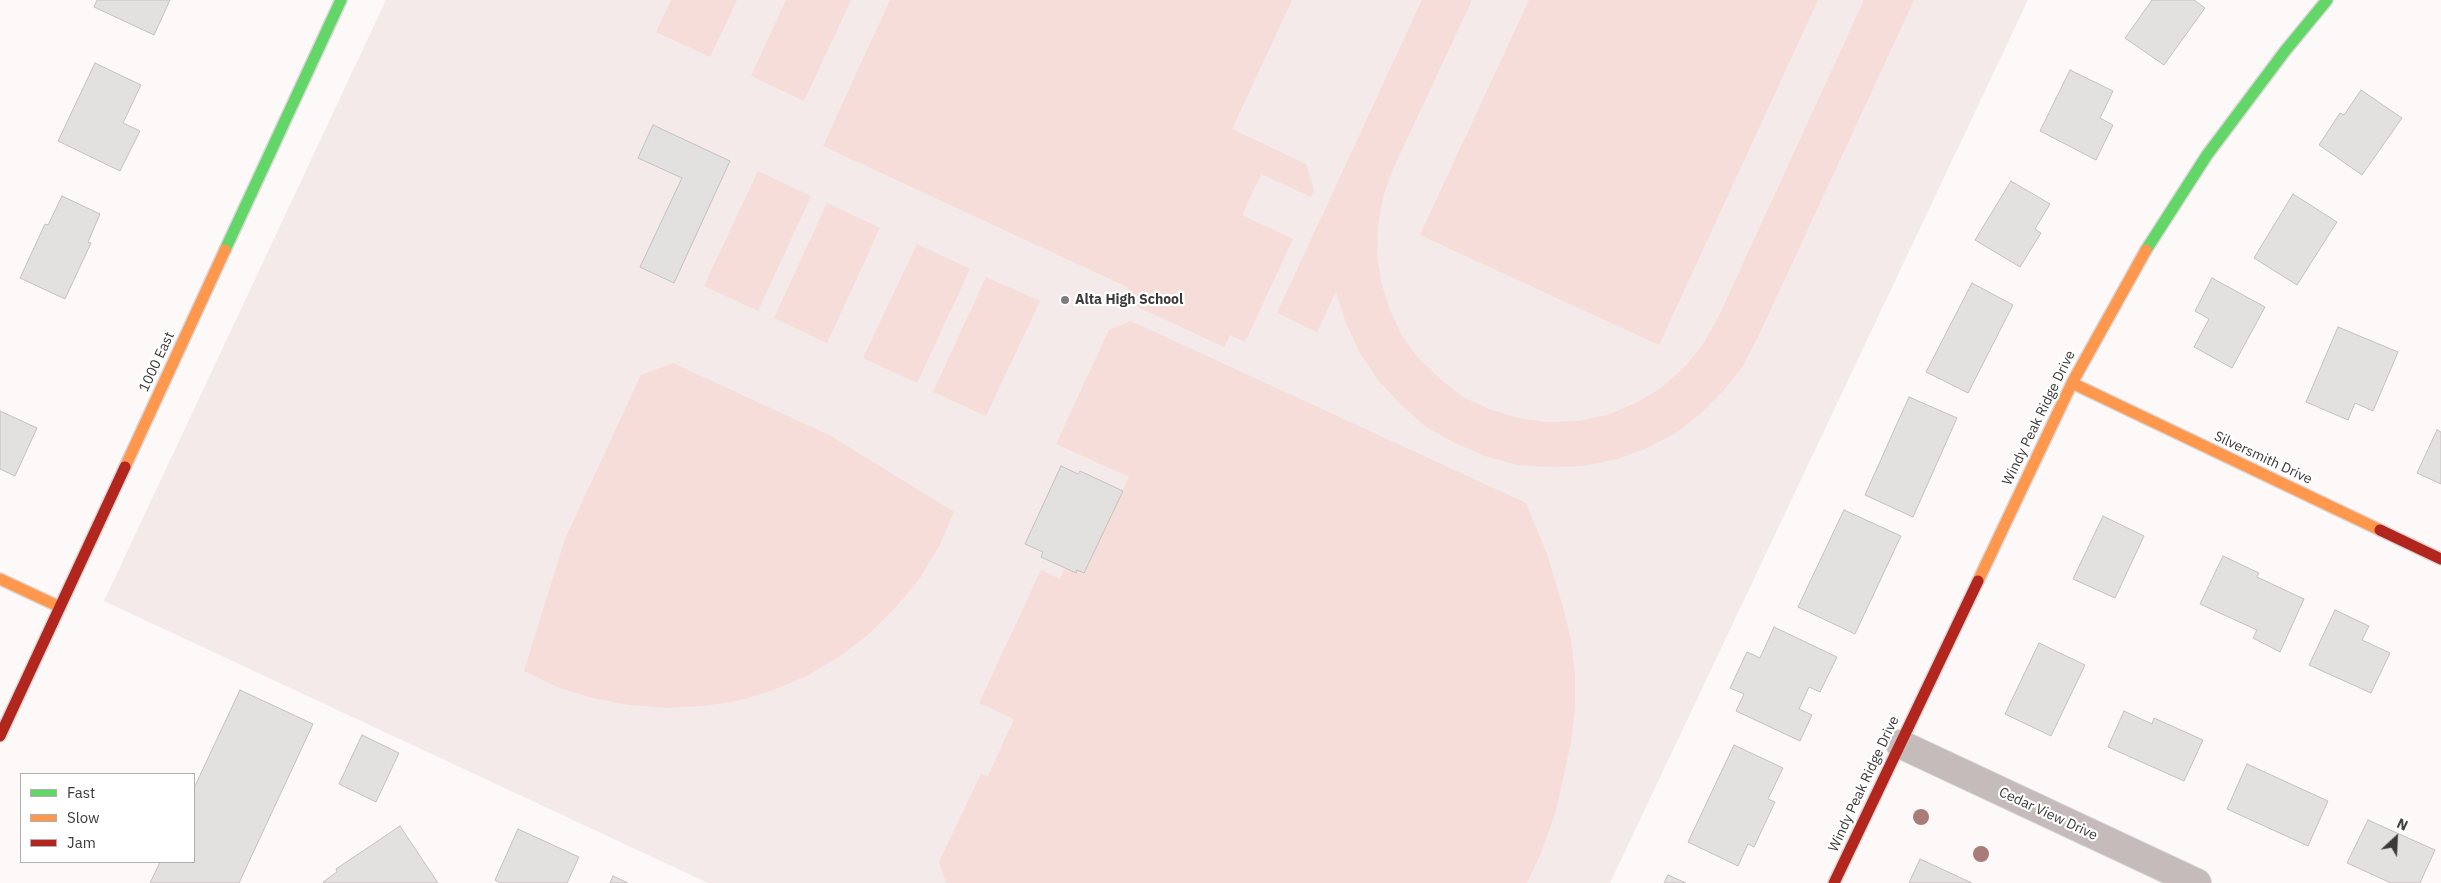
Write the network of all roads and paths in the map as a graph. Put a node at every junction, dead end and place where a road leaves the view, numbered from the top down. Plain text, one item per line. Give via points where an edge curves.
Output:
1 (341, 0) edge
2 (2327, 0) edge
3 (2072, 383) junction
4 (2441, 559) edge
5 (0, 579) edge
6 (60, 607) junction
7 (0, 736) edge
8 (1900, 744) junction
9 (1834, 883) edge
10 (2197, 883) edge

1 - 6 street, 1000 East
2 - 3 street, Windy Peak Ridge Drive via 2284,51 2207,156 2136,266
3 - 4 street, Silversmith Drive
3 - 8 street, Windy Peak Ridge Drive
5 - 6 street
6 - 7 street, 1000 East
8 - 9 street, Windy Peak Ridge Drive
8 - 10 street, Cedar View Drive

